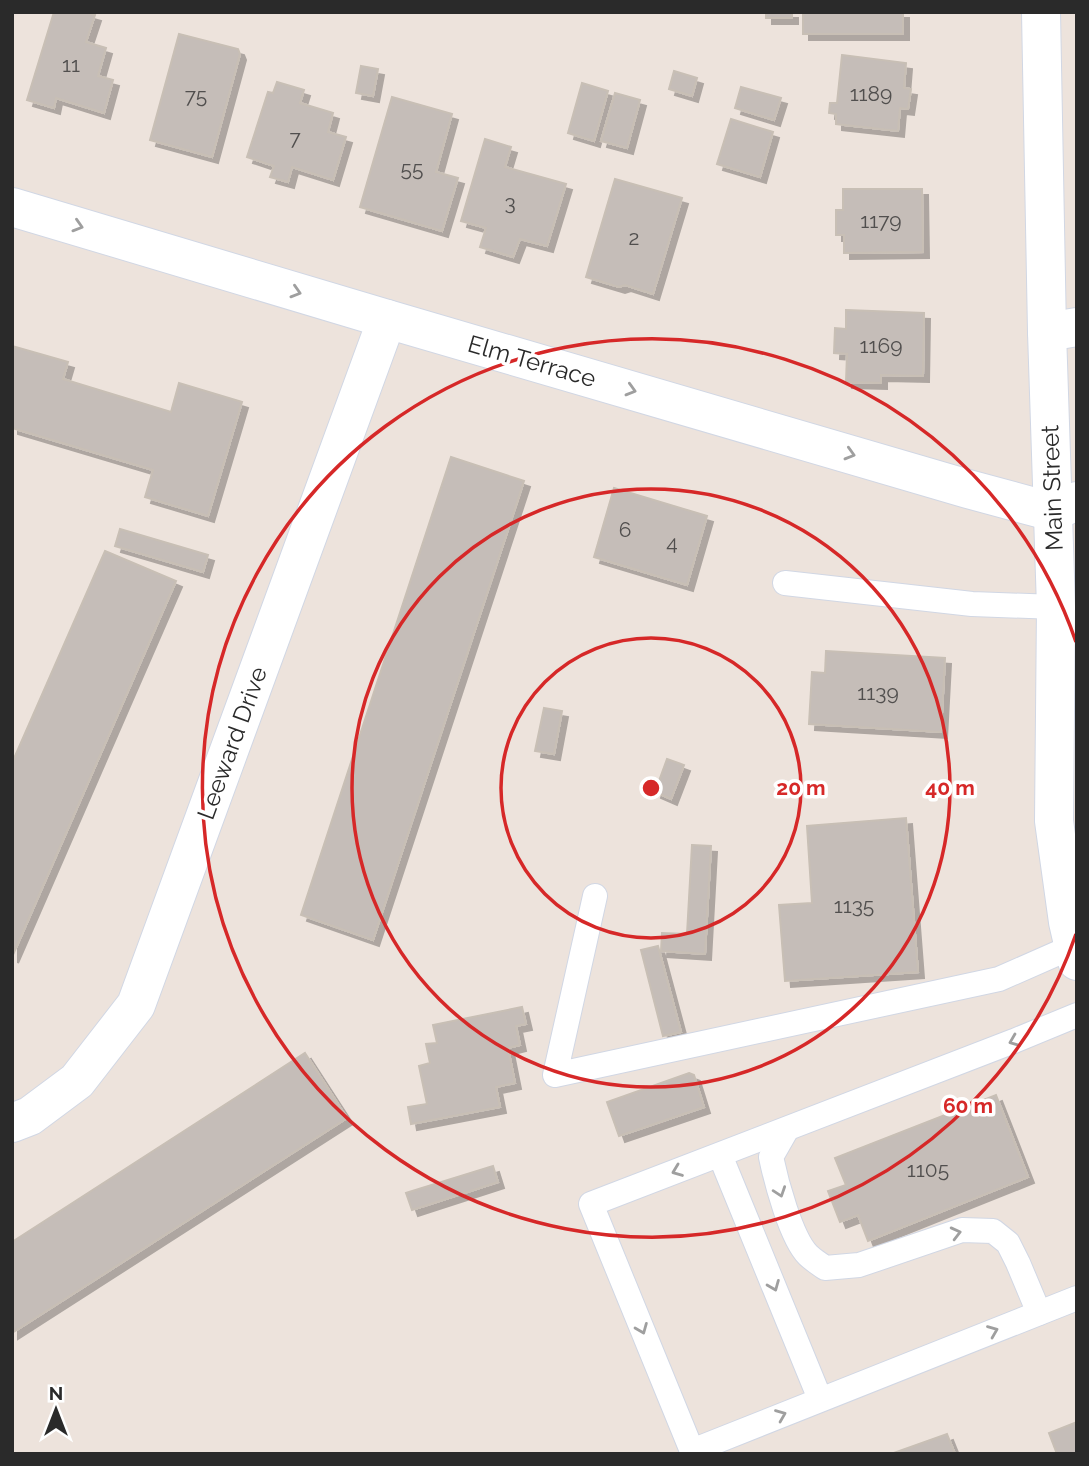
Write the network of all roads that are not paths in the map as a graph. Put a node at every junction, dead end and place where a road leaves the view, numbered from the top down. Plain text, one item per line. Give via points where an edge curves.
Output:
1 (1041, 12) edge
2 (12, 207) edge
3 (387, 319) junction
4 (1062, 330) edge
5 (1065, 507) edge
6 (785, 583) dead end
7 (1056, 607) junction
8 (595, 896) dead end
9 (1075, 954) edge
10 (1077, 1015) edge
11 (12, 1123) edge
12 (787, 1129) junction
13 (720, 1155) junction
14 (1077, 1298) edge
15 (1039, 1313) junction
16 (820, 1399) junction

1 - 4 street, Main Street
2 -> 3 street, Elm Terrace
3 -> 5 street, Elm Terrace via 968,489
3 - 11 street, Leeward Drive via 136,1005 77,1081 30,1116
4 - 5 street, Main Street
5 - 7 street, Main Street
6 - 7 lane via 972,604
7 - 9 street, Main Street via 1054,821
8 - 9 lane via 555,1075 999,979
10 -> 12 lane
12 - 13 lane
12 -> 15 lane via 771,1157 776,1182 806,1254 825,1268 859,1265 962,1230 992,1231 1008,1243
13 -> 16 lane
13 -> 16 lane via 591,1204 692,1451
14 - 15 lane
16 -> 15 lane

